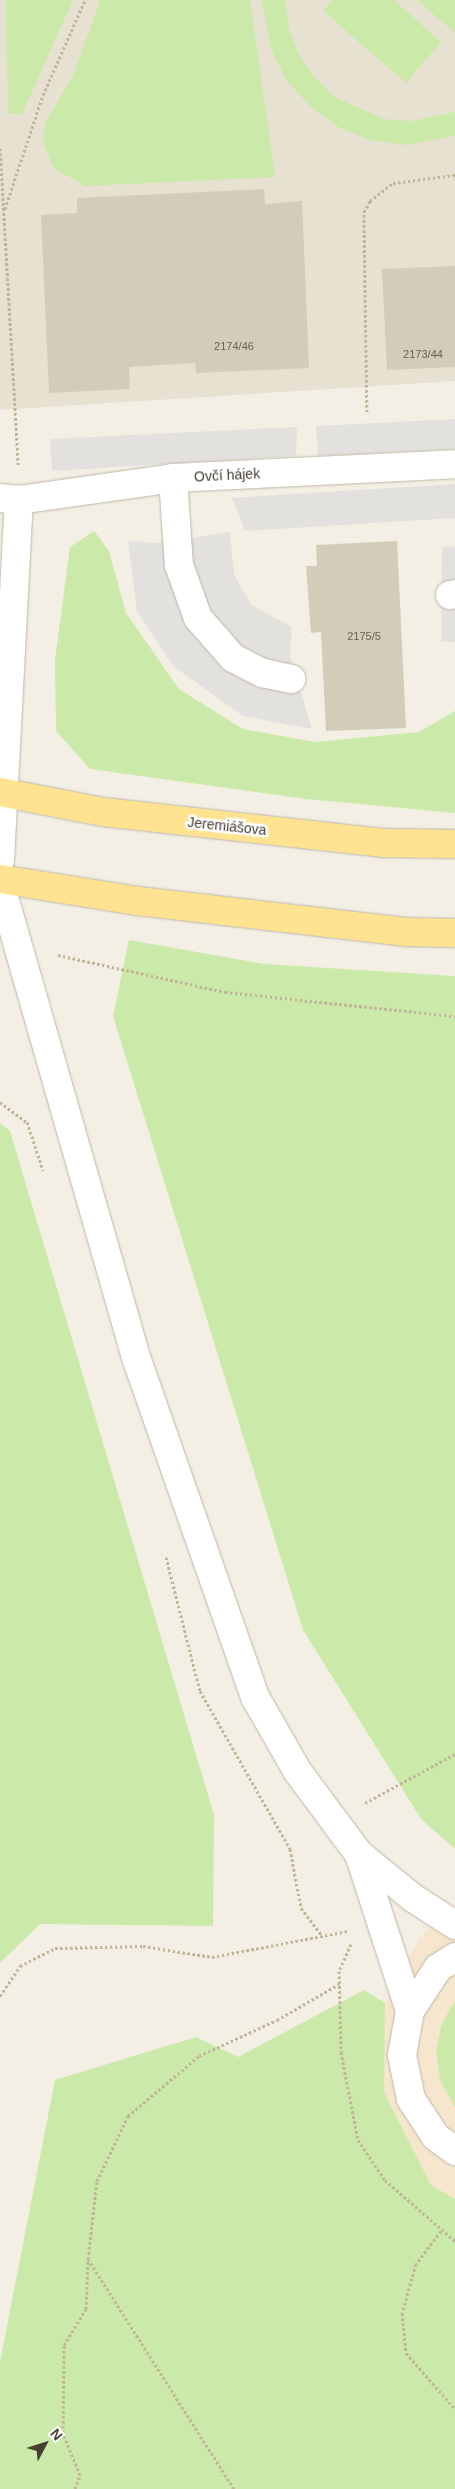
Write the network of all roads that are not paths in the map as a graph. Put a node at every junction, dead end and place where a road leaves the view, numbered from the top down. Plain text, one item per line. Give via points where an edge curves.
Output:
1 (455, 464) edge
2 (173, 478) junction
3 (10, 499) edge
4 (290, 679) dead end
5 (2, 792) edge
6 (455, 844) edge
7 (0, 860) edge
8 (0, 881) edge
9 (455, 933) edge
10 (359, 1854) junction
11 (455, 1925) edge
12 (455, 1957) edge
13 (410, 2011) junction
14 (455, 2151) edge

1 - 2 street, Ovčí hájek
2 - 3 street, Ovčí hájek
2 - 4 street via 180,565 198,618 212,638 233,658 263,673
3 - 5 street
5 - 6 main road, Jeremiášova via 113,813 385,843
5 - 7 street
8 - 9 main road via 138,901 407,932
8 - 10 street via 138,1360 255,1697 298,1772
10 - 11 street via 413,1898
10 - 13 street via 370,1927
12 - 13 street via 438,1968
13 - 14 street via 402,2055 411,2099 436,2137

